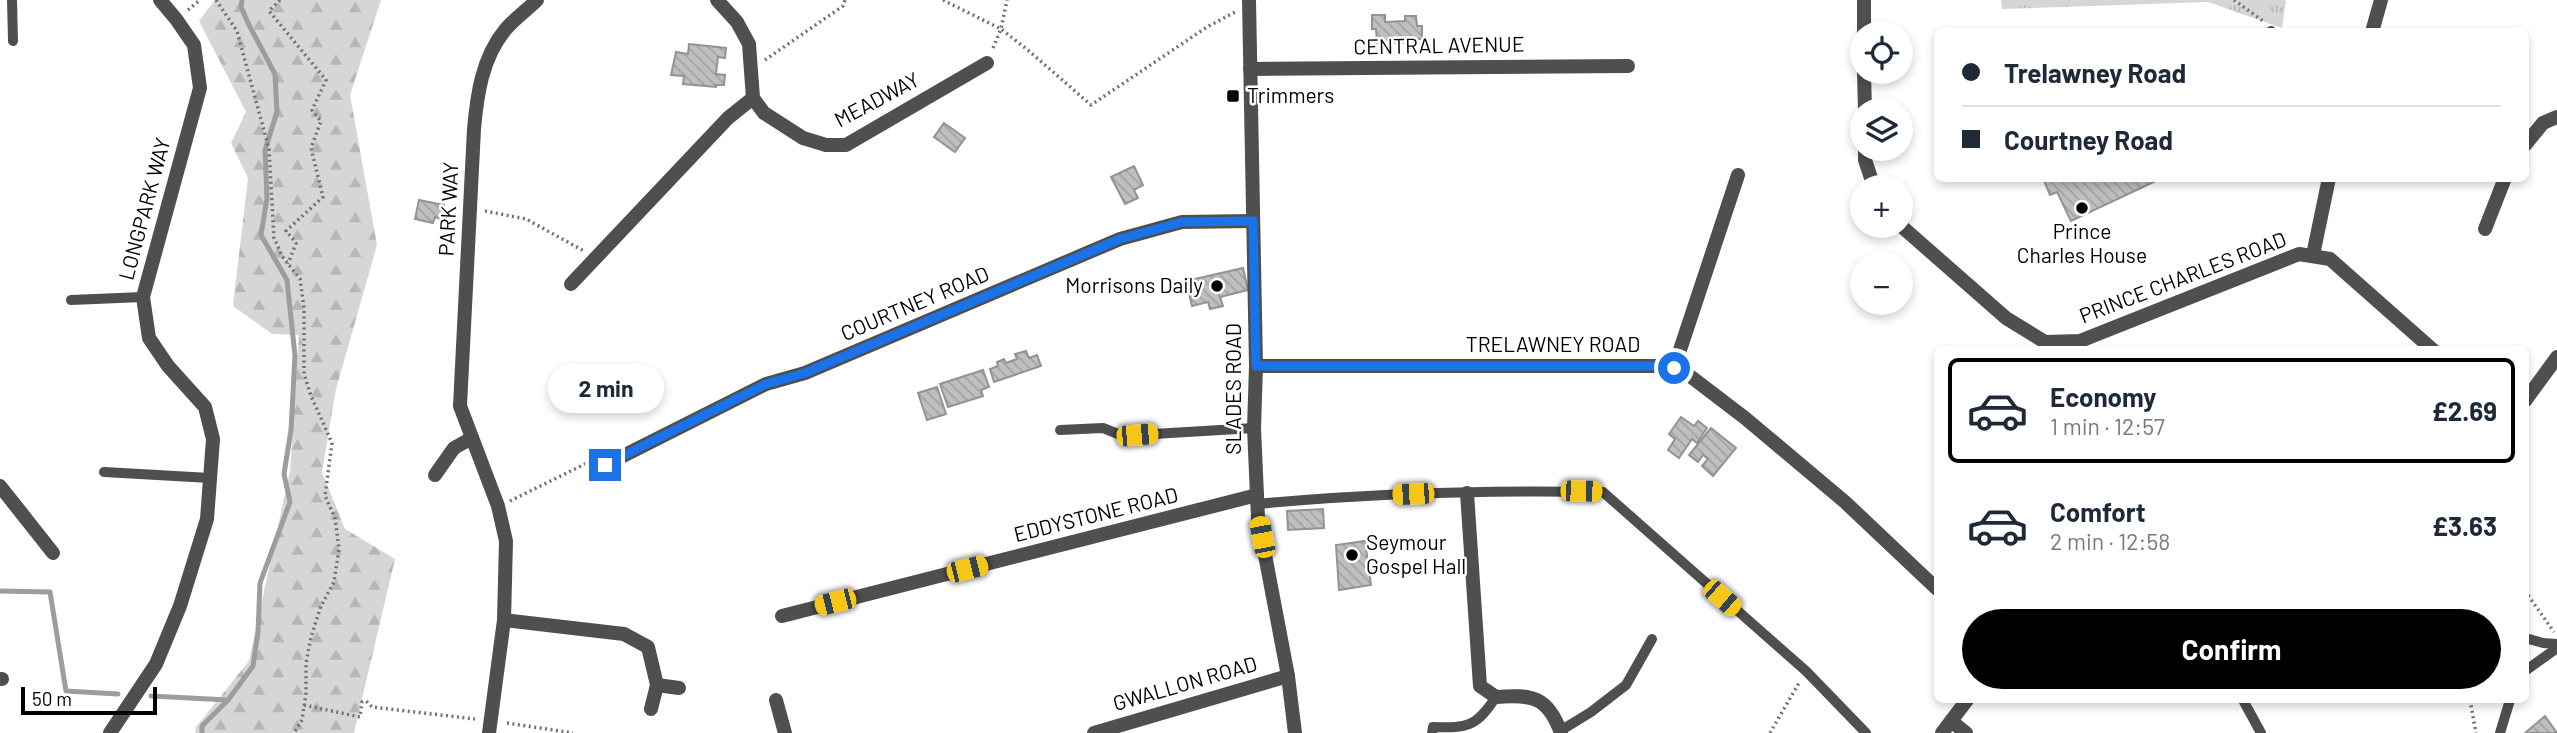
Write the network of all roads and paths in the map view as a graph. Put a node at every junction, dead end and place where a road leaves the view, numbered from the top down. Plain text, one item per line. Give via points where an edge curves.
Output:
1 (12, 0) edge
2 (160, 0) edge
3 (216, 0) edge
4 (280, 0) edge
5 (537, 0) edge
6 (717, 0) edge
7 (845, 0) edge
8 (943, 0) edge
9 (1007, 0) edge
10 (1864, 0) edge
11 (2234, 0) edge
12 (2381, 0) edge
13 (1249, 2) edge
14 (1864, 21) edge
15 (2268, 28) edge
16 (2373, 28) edge
17 (1000, 29) junction
18 (13, 41) dead end
19 (987, 63) joint
20 (1628, 65) dead end
21 (1250, 69) junction
22 (751, 70) junction
23 (753, 98) junction
24 (2557, 117) edge
25 (2529, 140) edge
26 (1738, 175) dead end
27 (2328, 182) edge
28 (2503, 182) edge
29 (470, 208) junction
30 (1253, 221) junction
31 (2484, 229) dead end
32 (1913, 236) edge
33 (2313, 255) junction
34 (595, 257) junction
35 (288, 264) junction
36 (571, 284) dead end
37 (143, 297) junction
38 (71, 300) dead end
39 (2045, 346) edge
40 (2428, 346) edge
41 (2557, 357) edge
42 (1256, 366) junction
43 (1674, 368) junction
44 (2529, 396) edge
45 (1254, 428) junction
46 (1060, 430) dead end
47 (472, 438) junction
48 (605, 465) joint
49 (104, 472) dead end
50 (435, 475) dead end
51 (210, 478) junction
52 (0, 486) edge
53 (1467, 493) junction
54 (1257, 500) junction
55 (498, 506) junction
56 (53, 554) dead end
57 (1934, 586) edge
58 (2529, 597) edge
59 (782, 616) dead end
60 (504, 620) junction
61 (2557, 636) edge
62 (1652, 639) dead end
63 (2529, 639) edge
64 (2557, 646) edge
65 (2529, 668) edge
66 (1806, 671) junction
67 (1288, 676) junction
68 (657, 685) junction
69 (679, 688) dead end
70 (1496, 697) junction
71 (776, 700) dead end
72 (1965, 703) edge
73 (2246, 703) edge
74 (2471, 703) edge
75 (2509, 703) edge
76 (304, 705) junction
77 (651, 709) dead end
78 (489, 727) edge
79 (1947, 727) edge
80 (1560, 732) edge
81 (110, 733) edge
82 (294, 733) edge
83 (573, 733) edge
84 (785, 733) edge
85 (1096, 733) edge
86 (1295, 733) edge
87 (1432, 733) edge
88 (1770, 733) edge
89 (1866, 733) edge
90 (1966, 733) edge
91 (2261, 733) edge
92 (2476, 733) edge
93 (2500, 733) edge

1 - 18 lane
2 - 37 street, LONGPARK WAY via 194,45 200,88
3 - 35 path via 237,31 269,149 274,238
4 - 35 path via 269,11 326,80 312,110 321,121 311,148 323,197 286,231 296,243
5 - 29 street, PARK WAY via 504,31 478,90
6 - 22 street via 749,44
7 - 22 path via 843,6
8 - 17 path
9 - 17 path
10 - 14 street
11 - 15 path
12 - 16 street
13 - 17 path via 1091,105
13 - 21 street, SLADES ROAD
17 - 19 path
19 - 23 street, MEADWAY via 846,145 803,138 764,113
20 - 21 street, CENTRAL AVENUE
21 - 30 street, SLADES ROAD
22 - 23 street
23 - 34 street via 728,118
24 - 25 street via 2543,123
26 - 43 street
27 - 33 street
28 - 31 street
29 - 34 path via 526,219
29 - 47 street, PARK WAY via 460,406
30 - 42 street, SLADES ROAD
30 - 48 street, COURTNEY ROAD via 1182,222 1120,239 805,373 766,384
32 - 39 street, PRINCE CHARLES ROAD
33 - 39 street, PRINCE CHARLES ROAD via 2299,254 2080,341
33 - 40 street via 2330,259
34 - 36 street
35 - 76 path via 300,279 304,374 332,443 324,496 335,519 339,549 334,582 311,636
37 - 38 lane
37 - 51 street, LONGPARK WAY via 149,338 205,407 213,439
41 - 44 street
42 - 43 street, TRELAWNEY ROAD
42 - 45 street, SLADES ROAD
43 - 57 street, TRELAWNEY ROAD via 1745,418 1845,502
45 - 46 lane via 1137,435 1103,428
45 - 54 street, SLADES ROAD
47 - 50 street via 454,447
47 - 55 street, PARK WAY
48 - 55 path via 595,459
49 - 51 lane
51 - 81 street, LONGPARK WAY via 207,519 180,606 156,664
52 - 56 street
53 - 54 lane
53 - 66 lane via 1603,492
53 - 70 street via 1480,686
54 - 59 street, EDDYSTONE ROAD
54 - 67 street, SLADES ROAD
55 - 60 street, PARK WAY via 506,541
58 - 61 path
60 - 68 street via 624,634 648,647
60 - 78 street, PARK WAY
62 - 80 lane via 1626,685
63 - 64 lane
64 - 65 lane
66 - 88 path
66 - 89 lane
67 - 85 street, GWALLON ROAD
67 - 86 street, SLADES ROAD
68 - 69 street
68 - 77 street
70 - 80 street via 1516,695 1547,704
70 - 87 lane via 1473,722 1462,728 1433,727
71 - 84 street
72 - 79 street
73 - 91 lane
74 - 92 path
75 - 93 lane
76 - 78 path via 360,717 362,702 366,702 372,707
76 - 82 path
78 - 83 path
79 - 90 street

